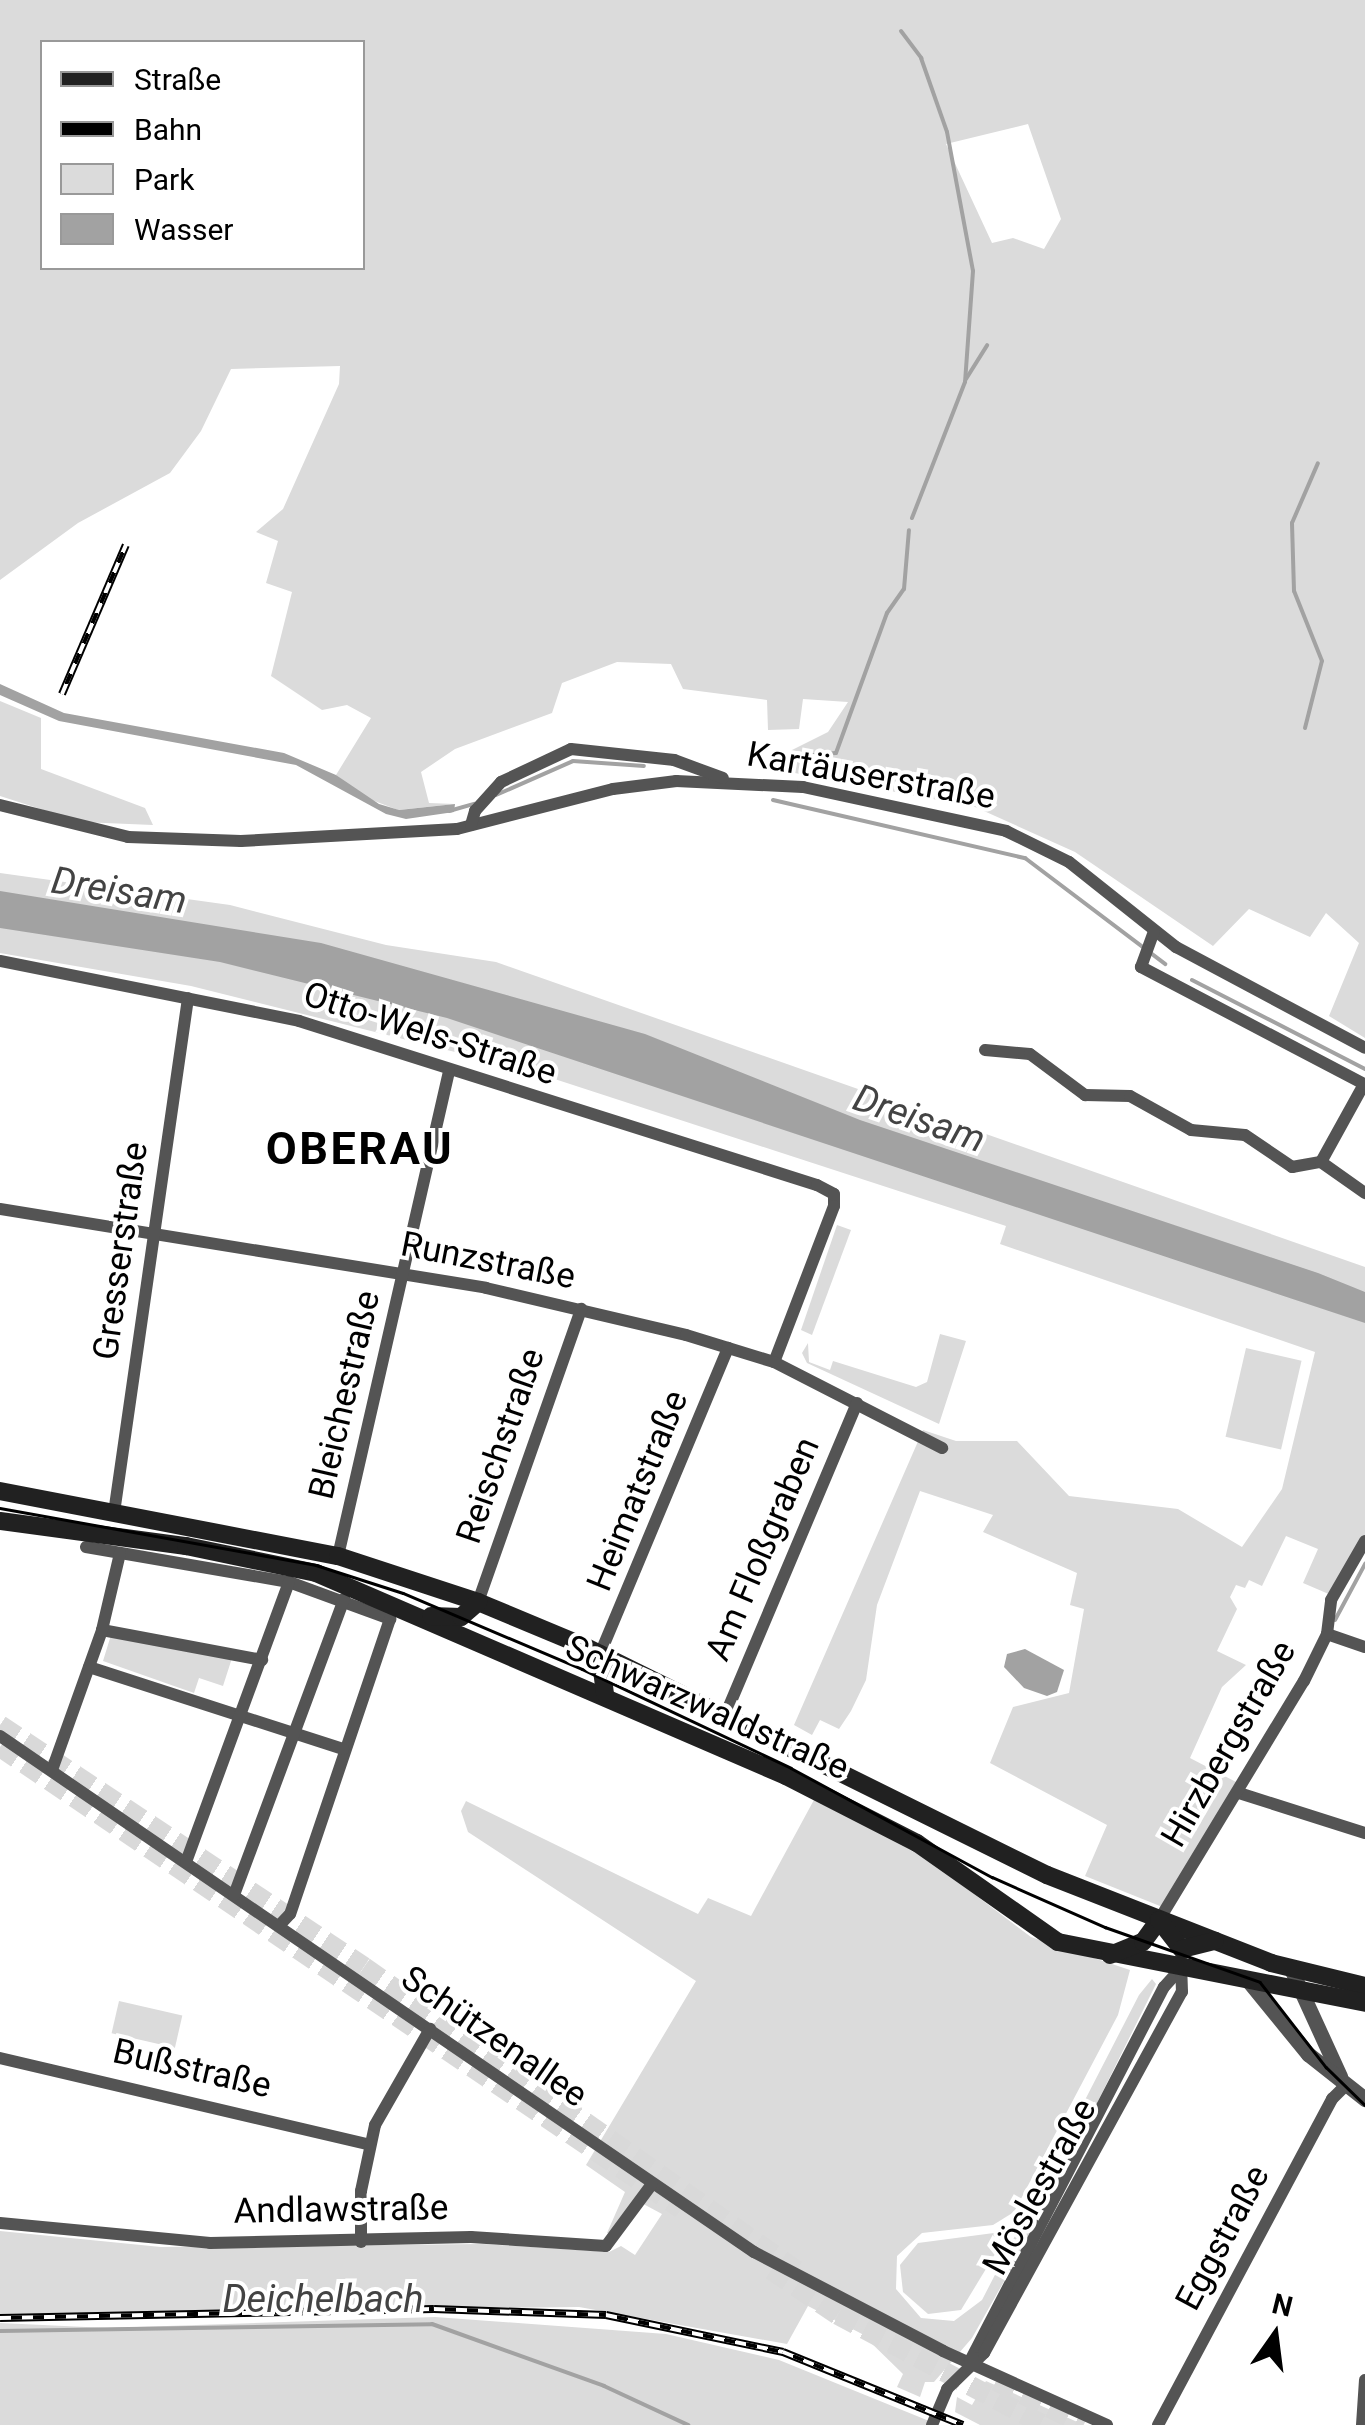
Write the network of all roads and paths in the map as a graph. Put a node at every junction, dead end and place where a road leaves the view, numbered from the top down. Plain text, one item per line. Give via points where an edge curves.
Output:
1 (725, 780) junction
2 (0, 805) edge
3 (473, 818) junction
4 (1152, 936) junction
5 (0, 960) edge
6 (188, 998) junction
7 (1365, 1048) edge
8 (985, 1050) dead end
9 (449, 1072) junction
10 (1321, 1162) junction
11 (1365, 1193) edge
12 (0, 1209) edge
13 (152, 1235) junction
14 (404, 1274) junction
15 (581, 1309) junction
16 (728, 1348) junction
17 (774, 1362) junction
18 (856, 1403) junction
19 (942, 1448) dead end
20 (2, 1496) edge
21 (114, 1512) junction
22 (0, 1521) edge
23 (1365, 1541) edge
24 (86, 1547) dead end
25 (120, 1553) junction
26 (338, 1556) junction
27 (290, 1582) junction
28 (344, 1600) junction
29 (478, 1602) junction
30 (416, 1614) junction
31 (102, 1630) junction
32 (1327, 1634) junction
33 (1365, 1647) edge
34 (600, 1654) junction
35 (262, 1660) junction
36 (88, 1667) junction
37 (605, 1694) junction
38 (242, 1718) junction
39 (724, 1718) junction
40 (294, 1735) junction
41 (0, 1736) edge
42 (344, 1749) junction
43 (52, 1770) junction
44 (1239, 1793) junction
45 (1365, 1833) edge
46 (186, 1862) junction
47 (234, 1895) junction
48 (1159, 1920) junction
49 (279, 1926) junction
50 (1216, 1941) junction
51 (1182, 1949) junction
52 (1108, 1955) junction
53 (1292, 1969) junction
54 (1180, 1970) junction
55 (1250, 1984) junction
56 (1365, 1986) edge
57 (1300, 1994) junction
58 (1365, 2003) edge
59 (430, 2029) junction
60 (0, 2058) edge
61 (1344, 2082) junction
62 (1365, 2100) edge
63 (370, 2145) junction
64 (652, 2184) junction
65 (0, 2223) edge
66 (360, 2242) junction
67 (970, 2361) junction
68 (1365, 2380) edge
69 (932, 2425) edge
70 (1107, 2425) edge
71 (1158, 2425) edge
72 (1362, 2425) edge

1 - 3 street, Kartäuserstraße via 613,788
1 - 3 street, Kartäuserstraße via 674,760 571,748 501,782
1 - 4 street, Kartäuserstraße via 804,786 1006,831 1069,862
2 - 3 street, Kartäuserstraße via 128,837 186,840 356,838
4 - 7 street, Kartäuserstraße
4 - 10 street via 1140,968 1364,1084
5 - 6 street, Otto-Wels-Straße
6 - 9 street, Otto-Wels-Straße via 314,1025
6 - 13 street, Gresserstraße
8 - 10 street via 1030,1054 1085,1095 1130,1096 1191,1130 1246,1135 1292,1167
9 - 14 street, Bleichestraße
9 - 17 street, Otto-Wels-Straße via 834,1194
10 - 11 street
12 - 13 street, Runzstraße
13 - 14 street, Runzstraße
13 - 21 street, Gresserstraße
14 - 15 street, Runzstraße
14 - 26 street, Bleichestraße
15 - 16 street, Runzstraße
15 - 29 street, Reischstraße
16 - 17 street, Runzstraße
16 - 34 street, Heimatstraße
17 - 18 street, Runzstraße
18 - 19 street, Runzstraße
18 - 39 street, Am Floßgraben
20 - 21 main road, Schwarzwaldstraße
21 - 26 main road, Schwarzwaldstraße
22 - 30 main road, Schwarzwaldstraße via 286,1564
23 - 32 street, Hirzbergstraße via 1331,1600
24 - 25 street
25 - 27 street
25 - 31 street
26 - 29 main road, Schwarzwaldstraße
27 - 28 street
27 - 35 street
28 - 40 street
28 - 42 street via 390,1619
29 - 30 main road via 461,1617
29 - 34 main road, Schwarzwaldstraße
30 - 37 main road, Schwarzwaldstraße
31 - 35 street
31 - 36 street
32 - 33 street
32 - 44 street, Hirzbergstraße
34 - 37 main road
34 - 39 main road, Schwarzwaldstraße
35 - 38 street
36 - 38 street
36 - 43 street
37 - 52 main road, Schwarzwaldstraße via 917,1843 1040,1933
38 - 40 street
38 - 46 street
39 - 48 main road, Schwarzwaldstraße via 1032,1868
40 - 42 street
40 - 47 street
41 - 43 street, Schützenallee
42 - 49 street via 290,1914
43 - 46 street, Schützenallee
44 - 45 street
44 - 48 street, Hirzbergstraße
46 - 47 street, Schützenallee
47 - 49 street, Schützenallee
48 - 50 main road, Schwarzwaldstraße
48 - 51 main road
48 - 52 main road via 1143,1942
49 - 59 street, Schützenallee
50 - 51 main road
50 - 53 main road, Schwarzwaldstraße
51 - 54 street, Möslestraße
52 - 54 main road, Schwarzwaldstraße
53 - 56 main road, Schwarzwaldstraße
53 - 57 street
54 - 55 main road, Schwarzwaldstraße
54 - 67 street, Möslestraße via 984,2353
55 - 57 main road, Schwarzwaldstraße
55 - 61 street via 1308,2054
57 - 58 main road, Schwarzwaldstraße
57 - 61 street
59 - 63 street via 395,2082
59 - 64 street, Schützenallee
60 - 63 street, Bußstraße
61 - 62 street
61 - 71 street, Eggstraße
63 - 66 street
64 - 66 street, Andlawstraße via 606,2246 486,2237
64 - 67 street, Schützenallee via 820,2289
65 - 66 street, Andlawstraße via 210,2244
67 - 69 street, Möslestraße via 947,2389
67 - 70 street, Schützenallee
68 - 72 street

